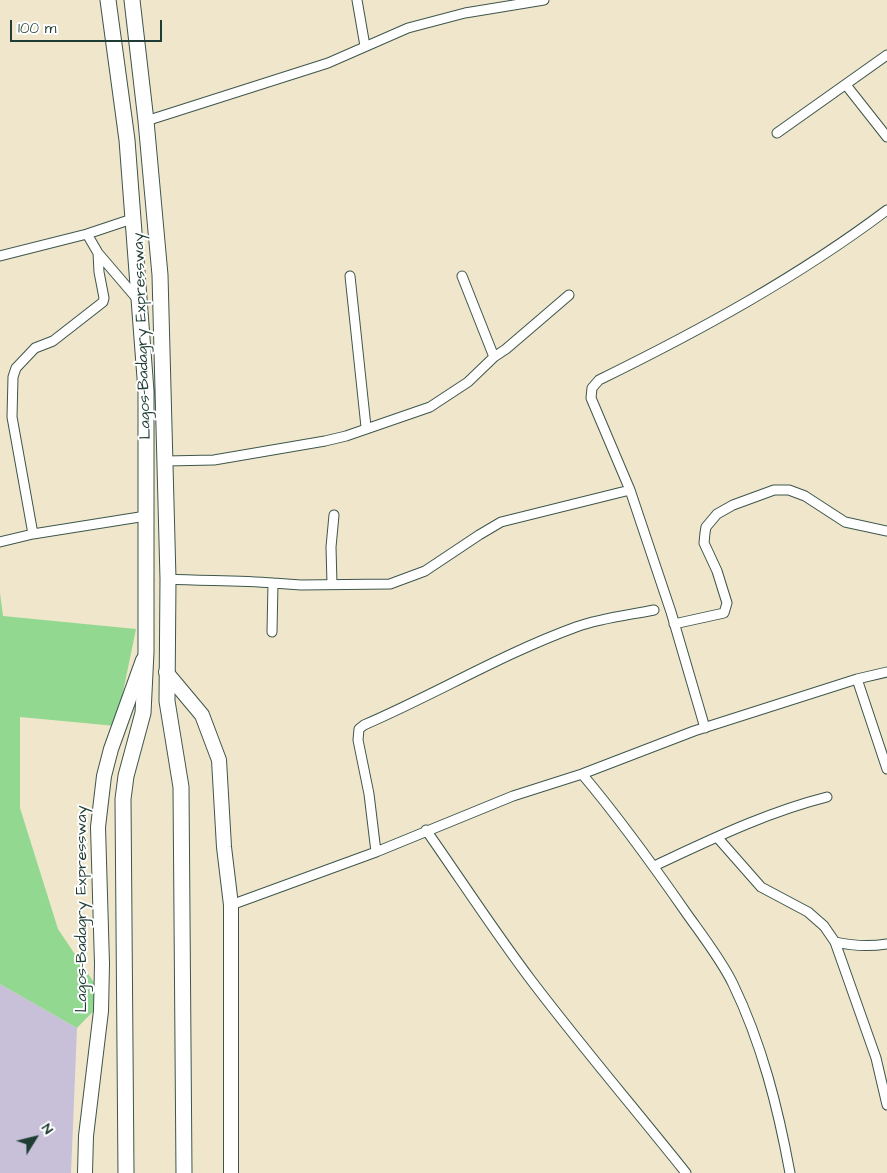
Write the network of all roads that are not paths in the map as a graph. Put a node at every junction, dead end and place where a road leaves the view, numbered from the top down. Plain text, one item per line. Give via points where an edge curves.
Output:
1 (108, 0) edge
2 (132, 0) edge
3 (357, 0) edge
4 (544, 0) edge
5 (365, 46) junction
6 (887, 55) edge
7 (846, 85) junction
8 (146, 121) junction
9 (777, 133) dead end
10 (887, 137) edge
11 (887, 210) edge
12 (132, 219) junction
13 (88, 234) junction
14 (98, 253) junction
15 (0, 256) edge
16 (350, 276) dead end
17 (462, 276) dead end
18 (569, 295) dead end
19 (140, 303) junction
20 (494, 357) junction
21 (366, 427) junction
22 (166, 461) junction
23 (630, 490) junction
24 (334, 515) dead end
25 (146, 516) junction
26 (887, 531) edge
27 (34, 534) junction
28 (0, 542) edge
29 (168, 579) junction
30 (273, 583) junction
31 (332, 584) junction
32 (654, 610) dead end
33 (674, 624) junction
34 (272, 632) dead end
35 (146, 652) junction
36 (166, 672) junction
37 (887, 672) edge
38 (856, 679) junction
39 (705, 728) junction
40 (887, 769) edge
41 (582, 774) junction
42 (827, 797) dead end
43 (426, 830) junction
44 (717, 837) junction
45 (376, 852) junction
46 (654, 866) junction
47 (231, 905) junction
48 (835, 942) junction
49 (887, 944) edge
50 (887, 1105) edge
51 (85, 1173) edge
52 (126, 1173) edge
53 (184, 1173) edge
54 (231, 1173) edge
55 (686, 1173) edge
56 (790, 1173) edge

1 - 12 highway, Lagos-Badagry Expressway via 127,140
2 - 8 highway, Lagos-Badagry Expressway
3 - 5 street
4 - 5 street via 465,13 408,28
5 - 8 street via 328,63
6 - 7 street
7 - 9 street
7 - 10 street
8 - 22 highway, Lagos-Badagry Expressway via 158,250
11 - 23 street via 855,234 740,306 669,346 598,380 592,388 591,398
12 - 13 street
12 - 19 highway, Lagos-Badagry Expressway
13 - 14 street
13 - 15 street
14 - 19 street
14 - 27 street via 103,302 53,341 35,348 16,368 13,377 12,417
16 - 21 street
17 - 20 street
18 - 20 street
19 - 25 highway, Lagos-Badagry Expressway via 146,391
20 - 21 street via 468,382 430,407
21 - 22 street via 325,441 214,460
22 - 29 highway, Lagos-Badagry Expressway
23 - 31 street via 501,522 425,571 390,584
23 - 33 street
24 - 31 street
25 - 27 street
25 - 35 highway, Lagos-Badagry Expressway
26 - 33 street via 845,522 805,496 789,490 774,490 733,505 717,514 706,527 704,543 726,603 724,613
27 - 28 street
29 - 30 street
29 - 36 highway, Lagos-Badagry Expressway
30 - 31 street
30 - 34 street
32 - 45 street via 578,626 512,652 359,729
33 - 39 street
35 - 51 main road, Lagos-Badagry Expressway via 111,749 98,827 101,1011 86,1136
35 - 52 highway, Lagos-Badagry Expressway via 143,712 123,799
36 - 47 main road via 202,715 220,760
36 - 53 highway, Lagos-Badagry Expressway via 167,701 181,787
37 - 38 street
38 - 39 street
38 - 40 street
39 - 41 street
41 - 43 street via 513,796
41 - 46 street
42 - 44 street via 800,803
43 - 45 street
43 - 55 street via 532,980
44 - 46 street
44 - 48 street via 762,887 808,912 824,926
45 - 47 street
46 - 56 street via 732,982 769,1081
47 - 54 main road
48 - 49 street via 868,947
48 - 50 street via 876,1058

